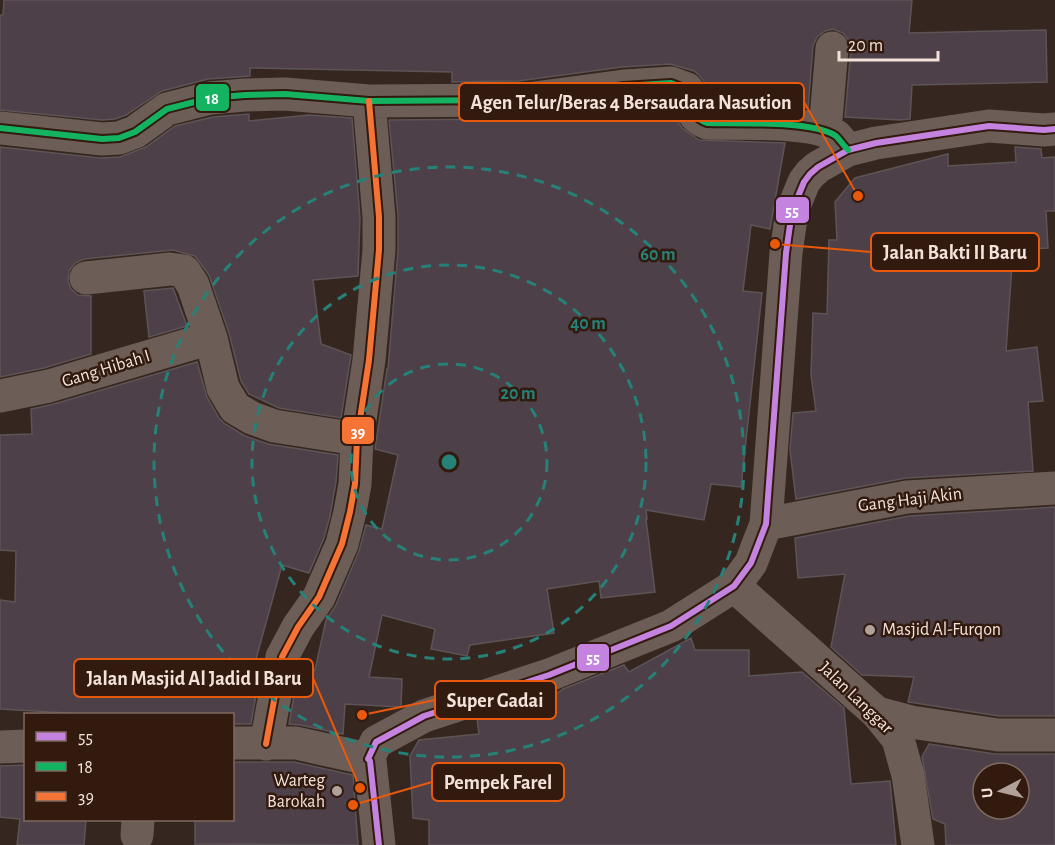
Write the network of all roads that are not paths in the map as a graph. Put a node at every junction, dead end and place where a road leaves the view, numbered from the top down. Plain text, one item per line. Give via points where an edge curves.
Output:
1 (832, 48) dead end
2 (369, 101) junction
3 (0, 128) edge
4 (1055, 129) edge
5 (836, 141) junction
6 (86, 278) dead end
7 (211, 338) junction
8 (0, 396) edge
9 (357, 439) junction
10 (1055, 489) edge
11 (766, 524) junction
12 (734, 586) junction
13 (877, 713) junction
14 (1055, 735) edge
15 (234, 743) edge
16 (266, 744) junction
17 (24, 746) edge
18 (0, 747) edge
19 (368, 759) junction
20 (379, 845) edge
21 (918, 845) edge

1 - 5 street
2 - 3 street via 285,94 210,98 167,109 135,132 119,138
2 - 5 street via 519,100 671,83 687,89 698,120 796,126
2 - 9 street via 379,250
4 - 5 street via 989,126 876,143
5 - 11 street via 798,193 792,211
6 - 7 street via 184,271 194,285
7 - 8 street, Gang Hibah I via 49,386
7 - 9 street via 223,388 235,408 274,426
9 - 16 street via 355,484 342,544 319,597 282,657
10 - 11 street, Gang Haji Akin via 907,497
11 - 12 street via 751,563
12 - 13 street, Jalan Langgar
12 - 19 street via 649,635 549,675 408,723 376,742
13 - 14 street via 998,735
13 - 21 street, Jalan Langgar via 898,739 908,775
15 - 16 street
16 - 19 street via 296,743
17 - 18 street
19 - 20 street

